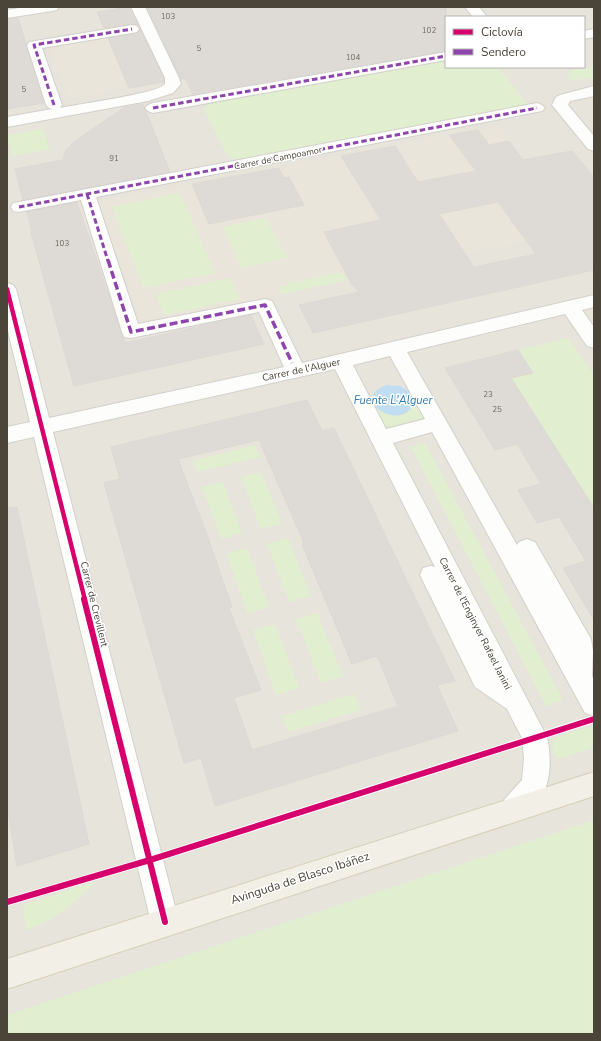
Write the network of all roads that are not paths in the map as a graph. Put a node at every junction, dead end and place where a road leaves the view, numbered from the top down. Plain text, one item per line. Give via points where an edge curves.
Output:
1 (52, 7) edge
2 (138, 7) edge
3 (472, 7) edge
4 (7, 14) edge
5 (479, 16) edge
6 (132, 29) dead end
7 (445, 56) edge
8 (594, 91) edge
9 (54, 105) dead end
10 (153, 108) dead end
11 (537, 108) dead end
12 (7, 122) edge
13 (594, 146) edge
14 (87, 194) junction
15 (19, 207) dead end
16 (7, 289) edge
17 (594, 301) edge
18 (569, 306) junction
19 (12, 330) edge
20 (594, 341) edge
21 (395, 348) junction
22 (341, 361) junction
23 (292, 363) dead end
24 (438, 424) junction
25 (42, 427) junction
26 (7, 435) edge
27 (382, 438) junction
28 (527, 548) dead end
29 (431, 575) dead end
30 (580, 678) junction
31 (515, 701) junction
32 (594, 705) edge
33 (594, 784) edge
34 (513, 809) junction
35 (166, 922) junction
36 (7, 974) edge

1 - 4 street
2 - 12 street via 172,78 173,84 168,90
3 - 5 street
6 - 9 street via 34,45
7 - 10 street
8 - 13 street via 570,96 561,100 560,105
11 - 14 street, Carrer de Campoamor
14 - 15 street, Carrer de Campoamor
14 - 23 street via 131,332 265,305
16 - 19 street, Carrer de Crevillent
17 - 18 street, Carrer de l'Alguer
18 - 20 street
18 - 21 street, Carrer de l'Alguer
19 - 25 street, Carrer de Crevillent
21 - 22 street, Carrer de l'Alguer
21 - 24 street
22 - 25 street, Carrer de l'Alguer
22 - 27 street, Carrer de l'Enginyer Rafael Janini
24 - 27 street
24 - 30 street
25 - 26 street, Carrer de l'Alguer
25 - 35 street, Carrer de Crevillent
27 - 31 street, Carrer de l'Enginyer Rafael Janini
28 - 30 street via 579,639
29 - 31 street via 484,679
30 - 32 street
31 - 34 street, Carrer de l'Enginyer Rafael Janini via 534,737 538,756 530,792
33 - 34 main road, Avinguda de Blasco Ibáñez
34 - 35 main road, Avinguda de Blasco Ibáñez
35 - 36 main road, Avinguda de Blasco Ibáñez

